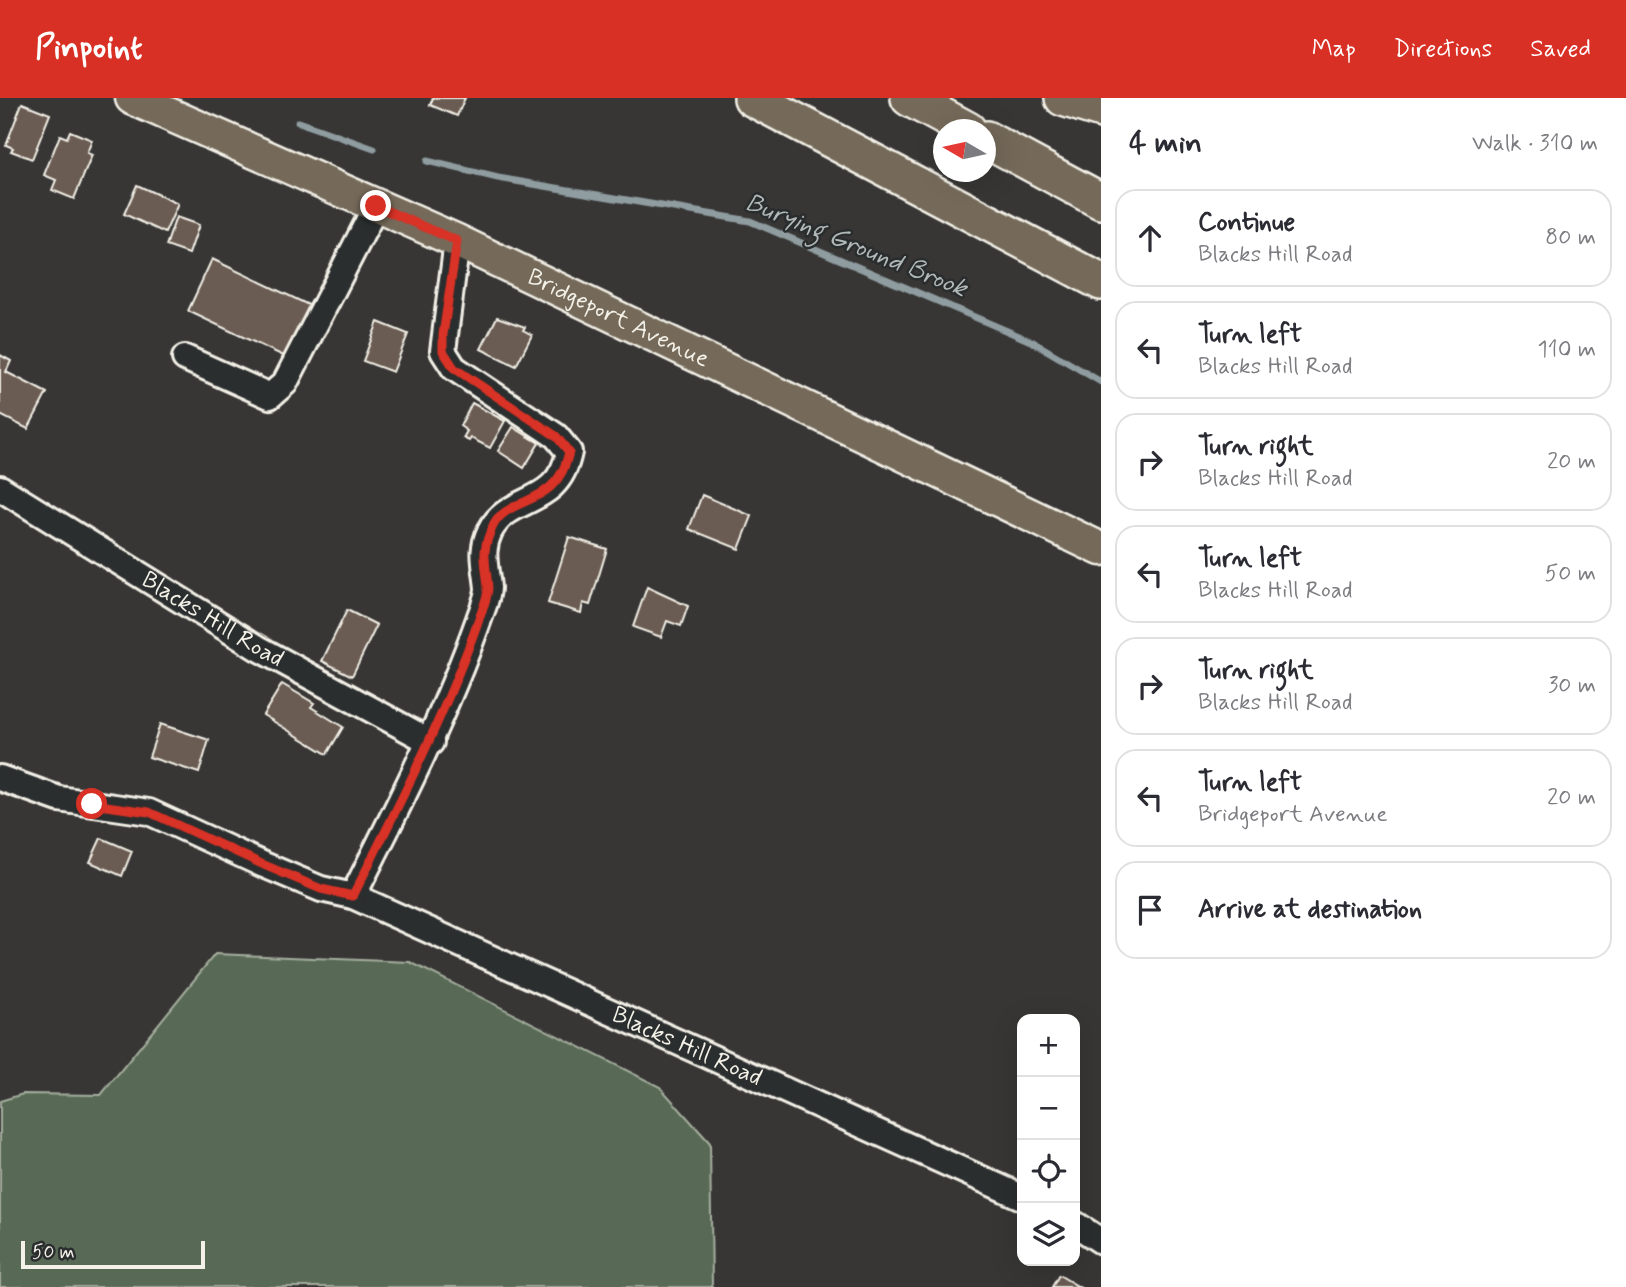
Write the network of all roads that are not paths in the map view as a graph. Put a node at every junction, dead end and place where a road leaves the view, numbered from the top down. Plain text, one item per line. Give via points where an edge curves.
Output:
1 (132, 98) edge
2 (752, 98) edge
3 (909, 98) edge
4 (1063, 98) edge
5 (1101, 110) edge
6 (948, 119) edge
7 (996, 145) edge
8 (1101, 201) edge
9 (376, 206) junction
10 (457, 241) junction
11 (1101, 282) edge
12 (185, 358) dead end
13 (0, 488) edge
14 (1101, 549) edge
15 (430, 742) junction
16 (0, 778) edge
17 (353, 896) junction
18 (1017, 1195) edge
19 (1080, 1227) edge
20 (1101, 1241) edge

1 - 9 main road, Bridgeport Avenue
2 - 11 highway
3 - 6 highway
4 - 5 highway
7 - 8 highway
9 - 10 main road, Bridgeport Avenue
9 - 12 street via 289,376 270,396
10 - 14 main road, Bridgeport Avenue
10 - 15 street via 443,351 454,368 556,436 569,452 565,472 547,491 497,518 484,544 488,590
13 - 15 street, Blacks Hill Road via 258,648
15 - 17 street
16 - 17 street, Blacks Hill Road via 59,799 149,812 321,889
17 - 18 street, Blacks Hill Road
19 - 20 street

